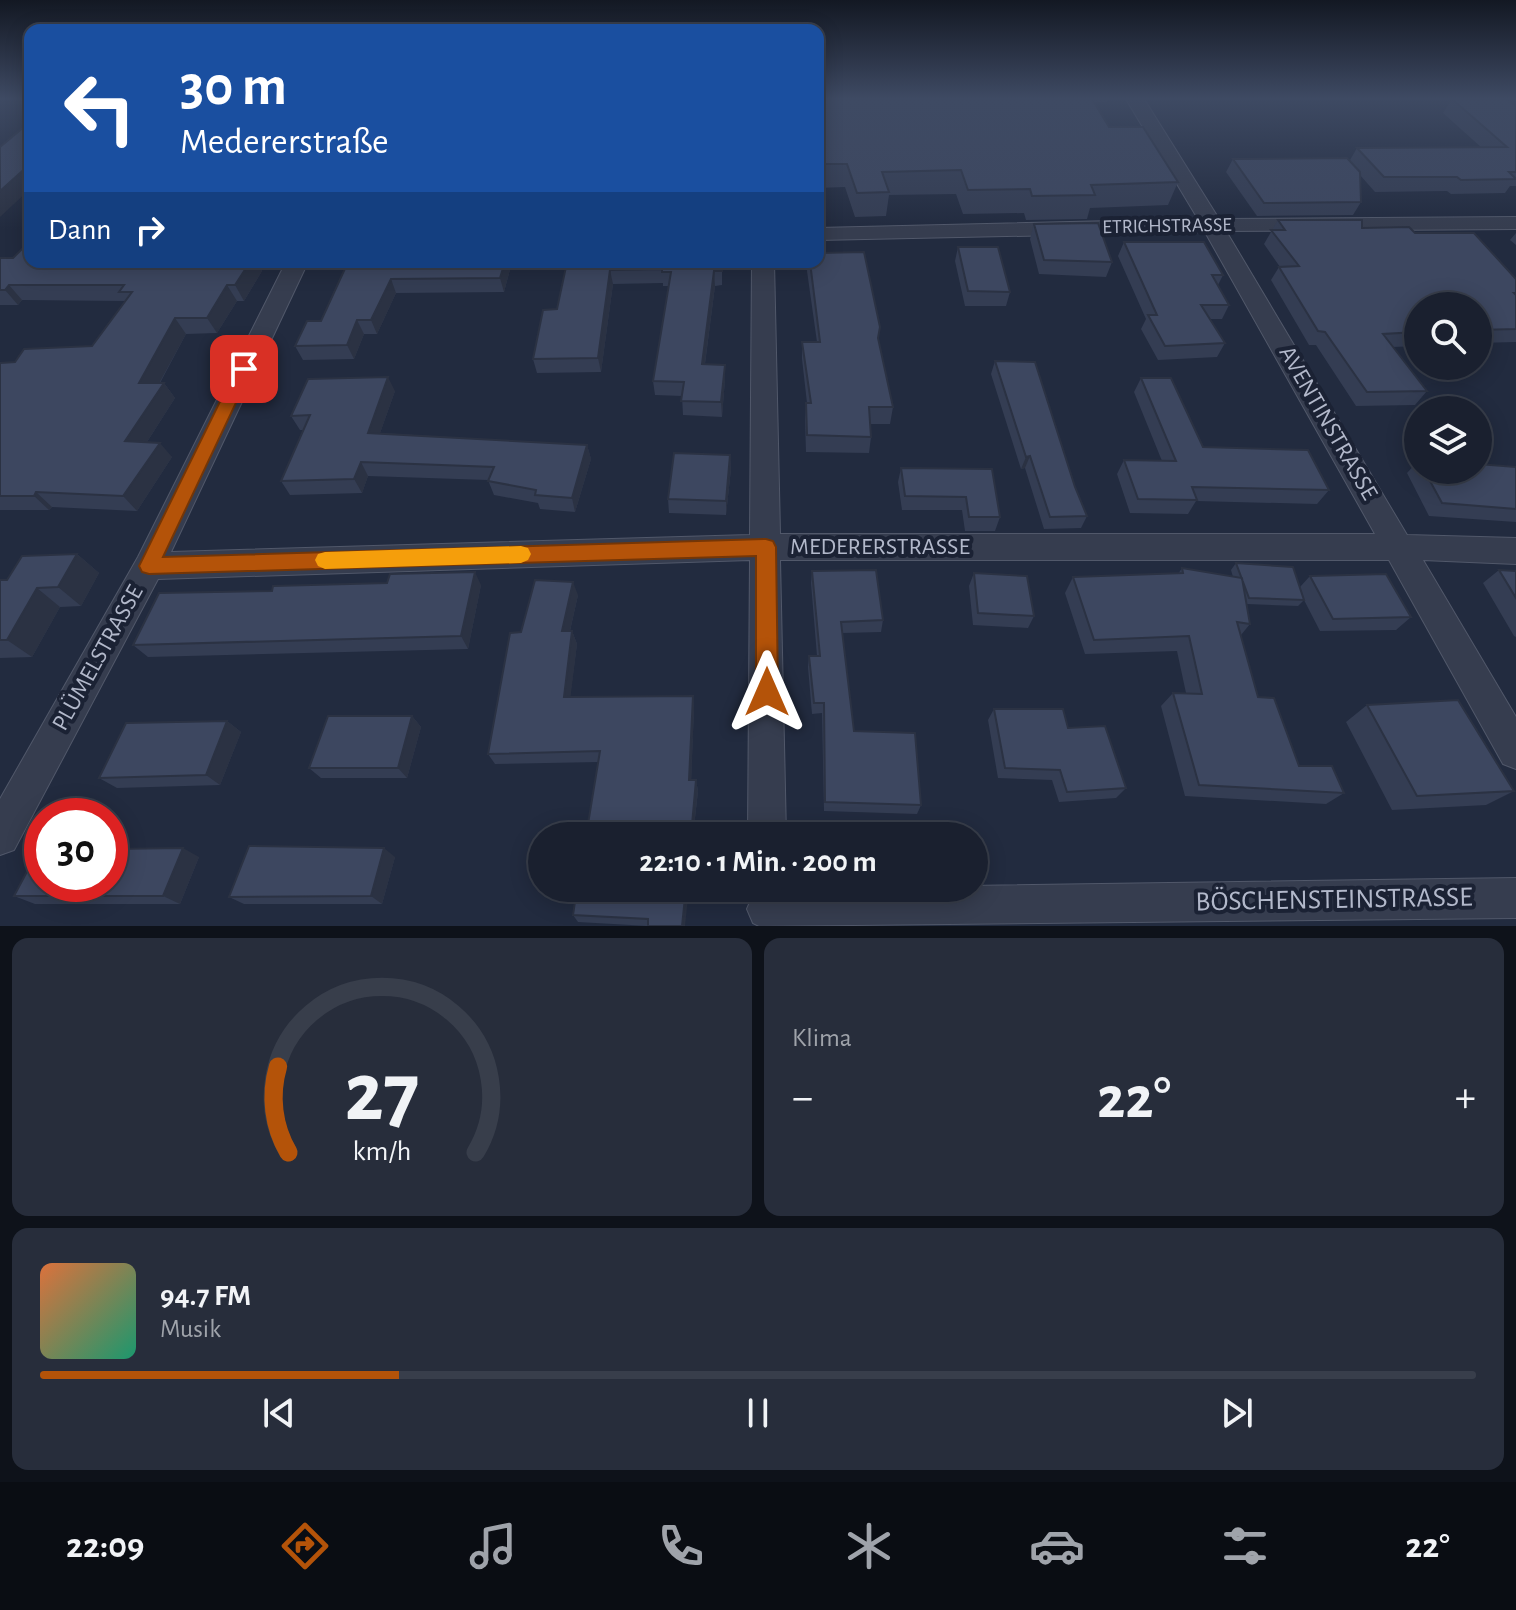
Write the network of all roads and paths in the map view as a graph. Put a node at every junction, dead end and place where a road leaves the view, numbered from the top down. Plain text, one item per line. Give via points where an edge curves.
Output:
1 (1161, 142) edge
2 (1516, 223) edge
3 (1212, 225) junction
4 (824, 234) edge
5 (294, 268) edge
6 (763, 268) edge
7 (766, 547) junction
8 (1400, 547) junction
9 (1516, 551) edge
10 (149, 566) junction
11 (1516, 751) edge
12 (767, 822) edge
13 (0, 836) edge
14 (1516, 898) edge
15 (767, 908) edge

1 - 3 street, AVENTINSTRASSE
2 - 3 street, ETRICHSTRASSE
3 - 4 street, ETRICHSTRASSE
3 - 8 street, AVENTINSTRASSE
5 - 10 street, PLÜMELSTRASSE
6 - 7 street
7 - 8 street, MEDERERSTRASSE
7 - 10 street, MEDERERSTRASSE
7 - 12 street
8 - 9 street, MEDERERSTRASSE
8 - 11 street, AVENTINSTRASSE
10 - 13 street, PLÜMELSTRASSE
14 - 15 street, BÖSCHENSTEINSTRASSE

